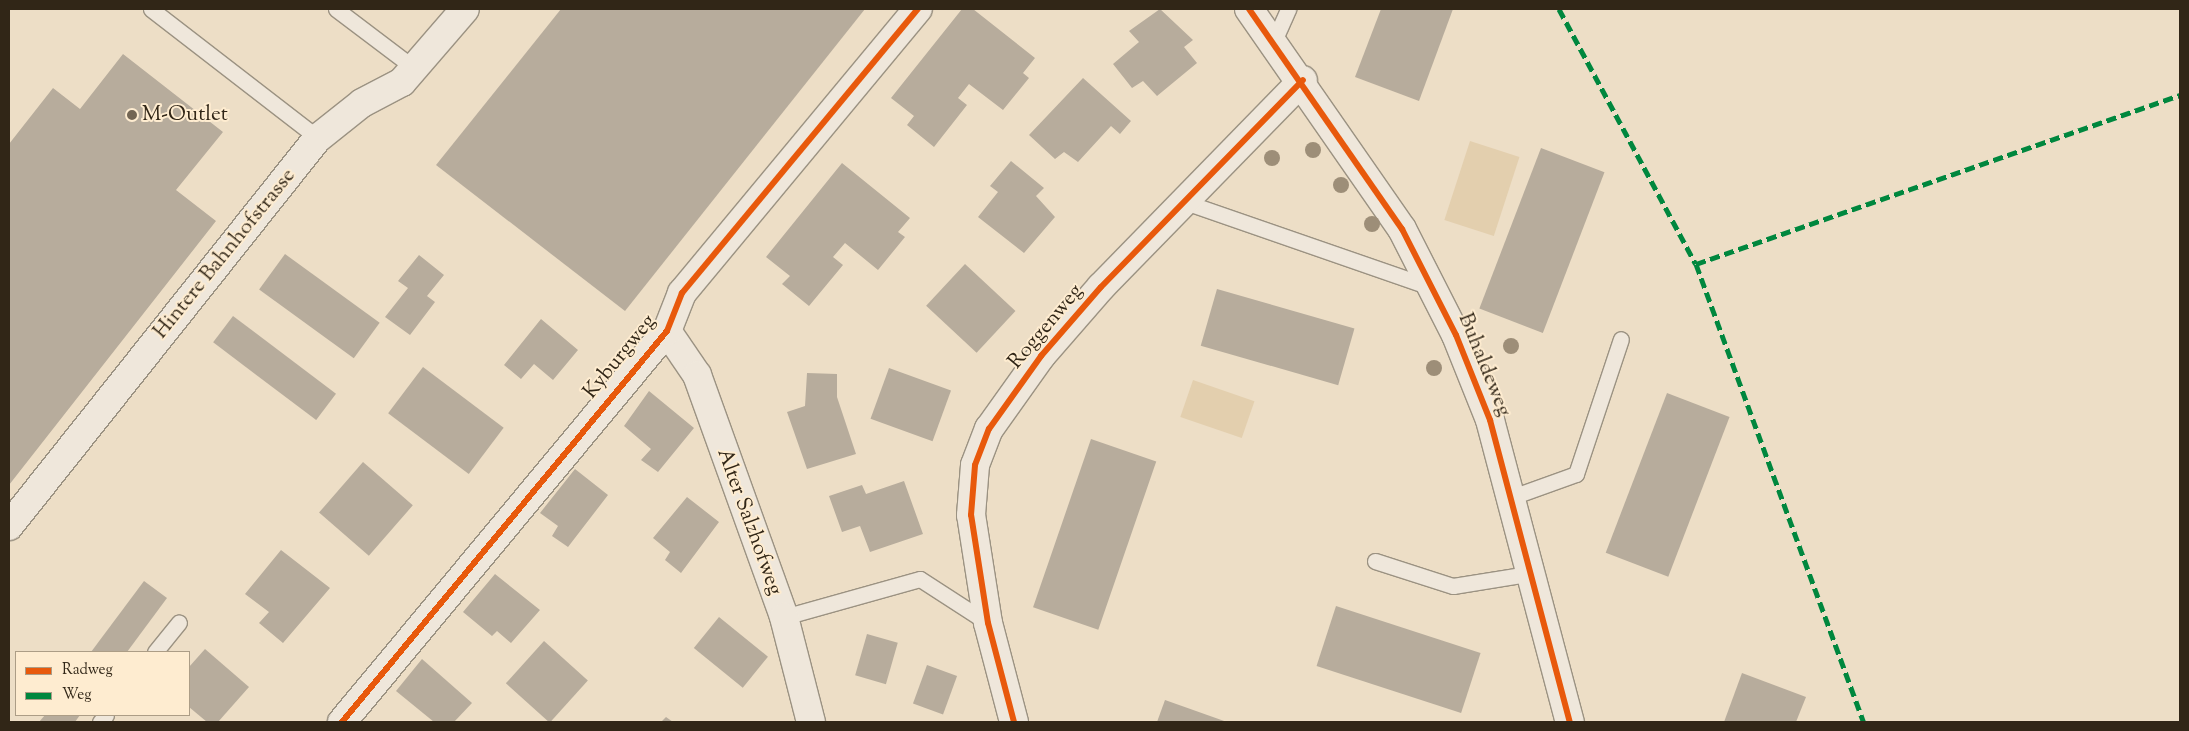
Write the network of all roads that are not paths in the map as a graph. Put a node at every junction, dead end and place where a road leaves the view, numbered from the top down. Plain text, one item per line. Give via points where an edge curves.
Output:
1 (151, 9) edge
2 (336, 9) edge
3 (465, 9) edge
4 (918, 9) edge
5 (1250, 9) edge
6 (1288, 9) edge
7 (1274, 42) junction
8 (414, 68) junction
9 (1303, 80) junction
10 (318, 138) junction
11 (1182, 201) junction
12 (1432, 288) junction
13 (667, 331) junction
14 (1621, 339) dead end
15 (1512, 497) junction
16 (9, 526) edge
17 (1375, 561) dead end
18 (1533, 573) junction
19 (784, 617) junction
20 (179, 622) dead end
21 (988, 623) junction
22 (156, 651) edge
23 (803, 716) edge
24 (342, 722) edge
25 (1014, 722) edge
26 (1570, 722) edge

1 - 10 lane
2 - 8 lane
3 - 8 street, Hintere Bahnhofstrasse
4 - 13 street, Kyburgweg via 682,293
5 - 7 street, Buhaldeweg
6 - 7 lane
7 - 9 street, Buhaldeweg
8 - 10 street, Hintere Bahnhofstrasse via 402,82 362,103
9 - 11 street, Roggenweg
9 - 12 street, Buhaldeweg via 1402,229
10 - 16 street, Hintere Bahnhofstrasse
11 - 12 lane
11 - 21 street, Roggenweg via 1041,356 989,429 975,465 971,515
12 - 15 street, Buhaldeweg via 1490,420
13 - 19 street, Alter Salzhofweg via 696,375
13 - 24 street, Kyburgweg
14 - 15 lane via 1576,474
15 - 18 street, Buhaldeweg
17 - 18 lane via 1453,586
18 - 26 street, Buhaldeweg
19 - 21 lane via 920,579
19 - 23 street, Alter Salzhofweg
20 - 22 lane
21 - 25 street, Roggenweg

